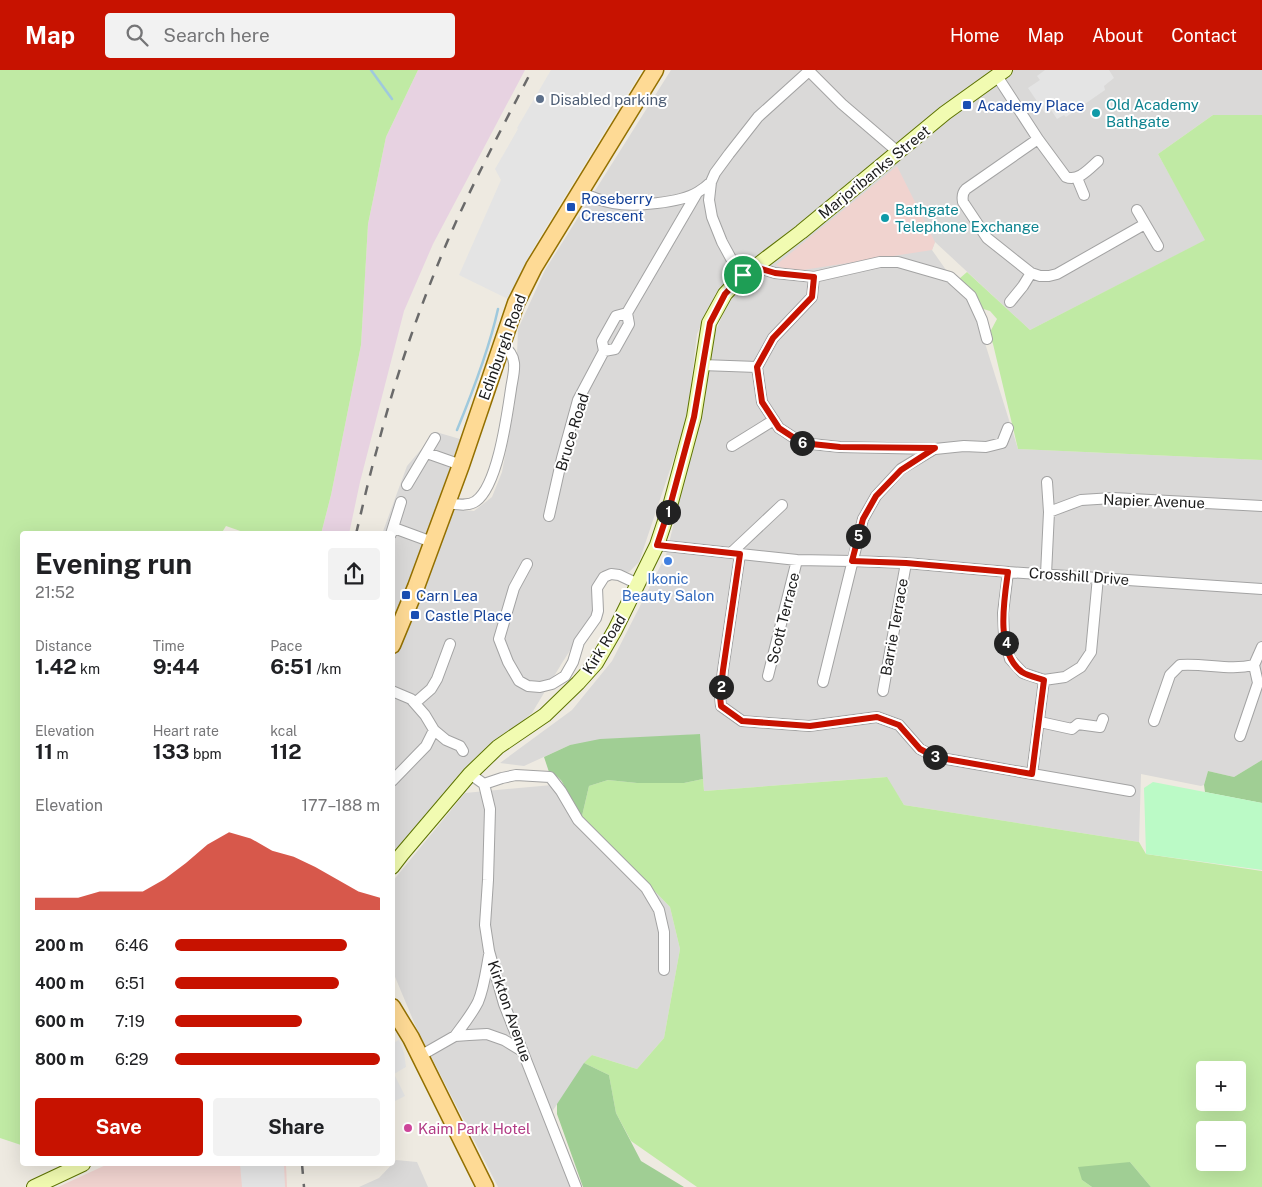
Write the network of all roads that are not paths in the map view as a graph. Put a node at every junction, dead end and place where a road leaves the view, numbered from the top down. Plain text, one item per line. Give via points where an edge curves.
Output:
1 (654, 70) edge
2 (809, 70) edge
3 (1001, 73) edge
4 (1038, 139) junction
5 (898, 152) junction
6 (1098, 161) dead end
7 (1077, 178) junction
8 (711, 182) junction
9 (580, 192) junction
10 (697, 193) junction
11 (1084, 196) dead end
12 (1137, 210) dead end
13 (1145, 224) junction
14 (1158, 246) dead end
15 (755, 267) junction
16 (1031, 273) junction
17 (743, 275) junction
18 (814, 277) junction
19 (1010, 302) dead end
20 (627, 313) junction
21 (987, 339) dead end
22 (502, 344) junction
23 (604, 351) junction
24 (702, 365) junction
25 (757, 367) junction
26 (774, 420) junction
27 (1008, 428) dead end
28 (435, 438) dead end
29 (732, 446) dead end
30 (935, 448) junction
31 (427, 453) junction
32 (461, 465) junction
33 (1047, 482) dead end
34 (407, 485) dead end
35 (401, 502) dead end
36 (447, 503) junction
37 (782, 506) dead end
38 (1262, 506) edge
39 (1048, 512) junction
40 (549, 516) dead end
41 (392, 531) edge
42 (395, 532) edge
43 (432, 542) junction
44 (657, 545) junction
45 (736, 554) junction
46 (798, 560) junction
47 (852, 561) junction
48 (906, 563) junction
49 (527, 564) dead end
50 (1008, 572) junction
51 (1046, 574) junction
52 (1098, 577) junction
53 (638, 584) junction
54 (1262, 589) edge
55 (395, 638) edge
56 (450, 644) dead end
57 (1262, 647) edge
58 (1254, 666) junction
59 (768, 676) dead end
60 (1044, 680) junction
61 (822, 682) dead end
62 (883, 691) dead end
63 (395, 692) edge
64 (415, 703) junction
65 (1103, 719) dead end
66 (1154, 721) dead end
67 (1040, 722) junction
68 (434, 730) junction
69 (1240, 736) dead end
70 (463, 751) dead end
71 (470, 774) junction
72 (1032, 774) junction
73 (395, 778) edge
74 (484, 784) junction
75 (1130, 792) dead end
76 (395, 863) edge
77 (490, 951) junction
78 (664, 970) dead end
79 (395, 1013) edge
80 (455, 1036) junction
81 (522, 1052) junction
82 (420, 1056) junction
83 (80, 1166) edge
84 (34, 1187) edge
85 (485, 1187) edge
86 (576, 1187) edge

1 - 9 main road, Edinburgh Road
2 - 5 street via 842,104
2 - 8 street via 758,117
3 - 4 street
3 - 5 main road, Marjoribanks Street
4 - 7 street via 1066,177
4 - 16 street via 966,189 962,198 987,238
5 - 15 main road, Marjoribanks Street
6 - 7 street
7 - 11 street
8 - 10 street
8 - 17 street via 712,217 722,242
9 - 10 street via 615,204 638,205
9 - 22 main road, Edinburgh Road via 534,267
10 - 20 street, Bruce Road
12 - 13 street
13 - 14 street
13 - 16 street via 1057,274 1040,276
15 - 17 main road, Marjoribanks Street
15 - 18 street via 775,273
16 - 19 street
17 - 24 main road, Kirk Road via 725,294 710,323
18 - 21 street via 880,262 898,262 950,277 971,296
18 - 25 street via 812,297 773,338
20 - 23 street, Bruce Road via 616,316 602,341
20 - 23 street, Bruce Road via 629,324 615,349
22 - 32 main road, Edinburgh Road
22 - 36 street via 511,352 514,364 500,452 485,492 476,502 465,505
23 - 40 street, Bruce Road via 578,400
24 - 25 street
24 - 44 main road, Kirk Road via 694,417
25 - 26 street via 762,402
26 - 29 street
26 - 30 street via 779,428 802,443 840,447
27 - 30 street via 1002,443 986,447
28 - 31 street
30 - 47 street via 901,470 876,496 863,519
31 - 32 street
31 - 34 street
32 - 36 main road, Edinburgh Road
33 - 39 street
35 - 41 street
36 - 43 main road, Edinburgh Road
37 - 45 street
38 - 39 street, Napier Avenue via 1113,498 1081,500
39 - 51 street
42 - 43 street
43 - 55 main road, Edinburgh Road
44 - 45 street, Crosshill Drive
44 - 53 main road, Kirk Road
45 - 46 street, Crosshill Drive
45 - 72 street via 721,706 742,721 810,726 877,717 899,725 920,749 935,757
46 - 47 street, Crosshill Drive
46 - 59 street, Scott Terrace
47 - 48 street, Crosshill Drive
47 - 61 street
48 - 50 street, Crosshill Drive
48 - 62 street, Barrie Terrace
49 - 53 street via 514,588 499,639 518,681 528,686 552,684 565,676 580,642 596,618 597,588 604,577 619,575
50 - 51 street, Crosshill Drive
50 - 60 street via 1003,613 1010,660 1023,673
51 - 52 street, Crosshill Drive
52 - 54 street, Crosshill Drive
52 - 60 street via 1091,652 1081,667 1066,677
53 - 71 main road, Kirk Road via 596,663 545,715 498,747
56 - 64 street via 437,679
57 - 58 street
58 - 66 street via 1180,665 1170,675
58 - 69 street via 1258,683
60 - 67 street
63 - 64 street
64 - 68 street
65 - 67 street via 1100,727 1078,724 1072,729
67 - 72 street
68 - 70 street
68 - 73 street via 426,746
71 - 74 street
71 - 76 main road, Kirk Road
72 - 75 street
74 - 77 street, Kirkton Avenue via 490,809 485,925
74 - 78 street via 516,775 550,777 578,820 646,888 659,910 664,932
77 - 80 street via 478,1002
77 - 81 street, Kirkton Avenue via 504,1004
79 - 82 main road
80 - 81 street via 487,1034
80 - 82 street
81 - 86 street, Kirkton Avenue
82 - 85 main road
83 - 84 main road

